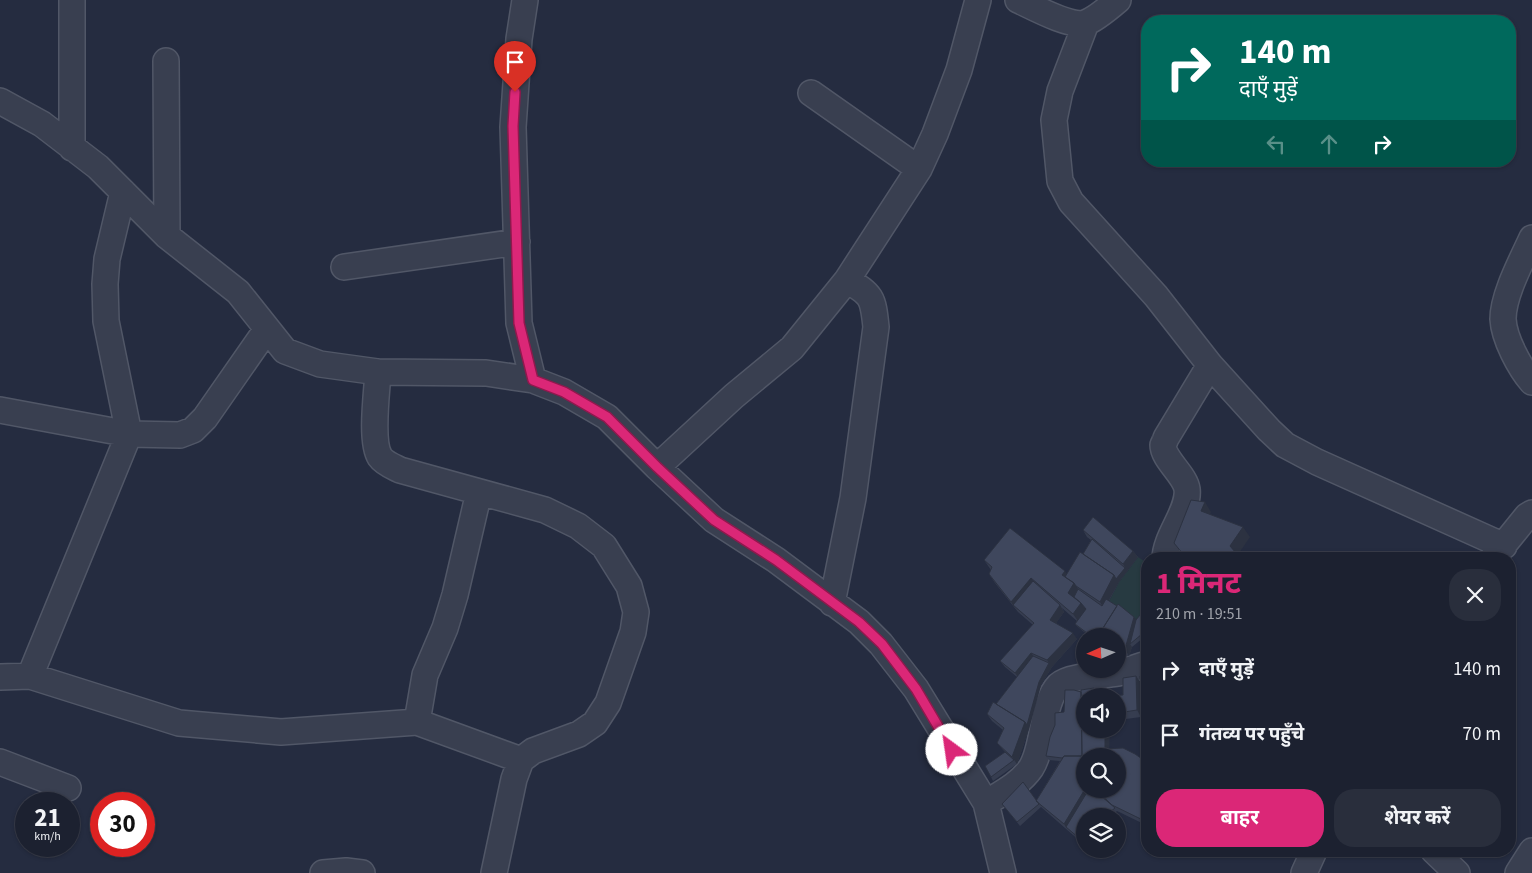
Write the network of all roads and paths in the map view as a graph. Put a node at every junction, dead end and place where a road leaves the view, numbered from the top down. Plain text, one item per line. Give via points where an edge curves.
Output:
1 (72, 0) edge
2 (524, 0) edge
3 (978, 0) edge
4 (1018, 0) edge
5 (1118, 0) edge
6 (1086, 23) junction
7 (166, 61) dead end
8 (811, 93) dead end
9 (0, 101) edge
10 (72, 148) junction
11 (919, 169) junction
12 (122, 192) junction
13 (167, 236) junction
14 (1532, 238) edge
15 (517, 242) junction
16 (344, 268) dead end
17 (847, 280) junction
18 (267, 329) junction
19 (1210, 365) junction
20 (378, 372) junction
21 (533, 380) junction
22 (1532, 382) edge
23 (0, 410) edge
24 (129, 434) junction
25 (657, 467) junction
26 (479, 492) junction
27 (1532, 513) edge
28 (1166, 552) edge
29 (1498, 552) edge
30 (832, 603) junction
31 (1141, 666) edge
32 (30, 676) junction
33 (0, 677) edge
34 (418, 722) junction
35 (521, 760) junction
36 (0, 762) edge
37 (68, 788) dead end
38 (986, 803) junction
39 (1532, 851) edge
40 (1311, 857) edge
41 (1440, 857) edge
42 (323, 873) edge
43 (362, 873) edge
44 (494, 873) edge
45 (1002, 873) edge
46 (1304, 873) edge
47 (1457, 873) edge
48 (1518, 873) edge

1 - 10 street
2 - 15 street via 513,126
3 - 11 street via 954,85
4 - 6 street via 1055,17 1077,24
5 - 6 street
6 - 19 street via 1060,91 1054,120 1060,181 1072,202 1156,296
7 - 13 street
8 - 11 street
9 - 10 street via 42,124
10 - 12 street via 98,167
11 - 17 street
12 - 13 street
12 - 24 street via 107,259 106,321
13 - 18 street via 238,292
14 - 22 street via 1508,291 1503,319 1509,344
15 - 16 street
15 - 21 street via 519,323
17 - 25 street via 792,348
17 - 30 street via 867,293 874,308 876,327 853,498
18 - 20 street via 285,351 320,364
18 - 24 street via 206,418 193,430 180,435
19 - 28 street via 1163,445 1187,491
19 - 29 street via 1285,445
20 - 21 street via 486,373
20 - 26 street via 375,429 376,447 381,459 400,470
21 - 25 street via 564,392 607,417
23 - 24 street
24 - 32 street
25 - 30 street via 714,520 776,560
26 - 34 street via 455,596 425,675
26 - 35 street via 545,510 578,526 598,541 629,586 636,612 633,632 608,703 595,723 579,734 533,750
27 - 29 street
30 - 38 street via 882,644 910,681
31 - 38 street via 1072,678 1060,685 1052,695 1032,766 1023,778
32 - 33 street
32 - 34 street via 179,723 281,732
34 - 35 street
35 - 44 street
36 - 37 street
38 - 45 street
39 - 48 street
40 - 46 street
41 - 47 street
42 - 43 street

